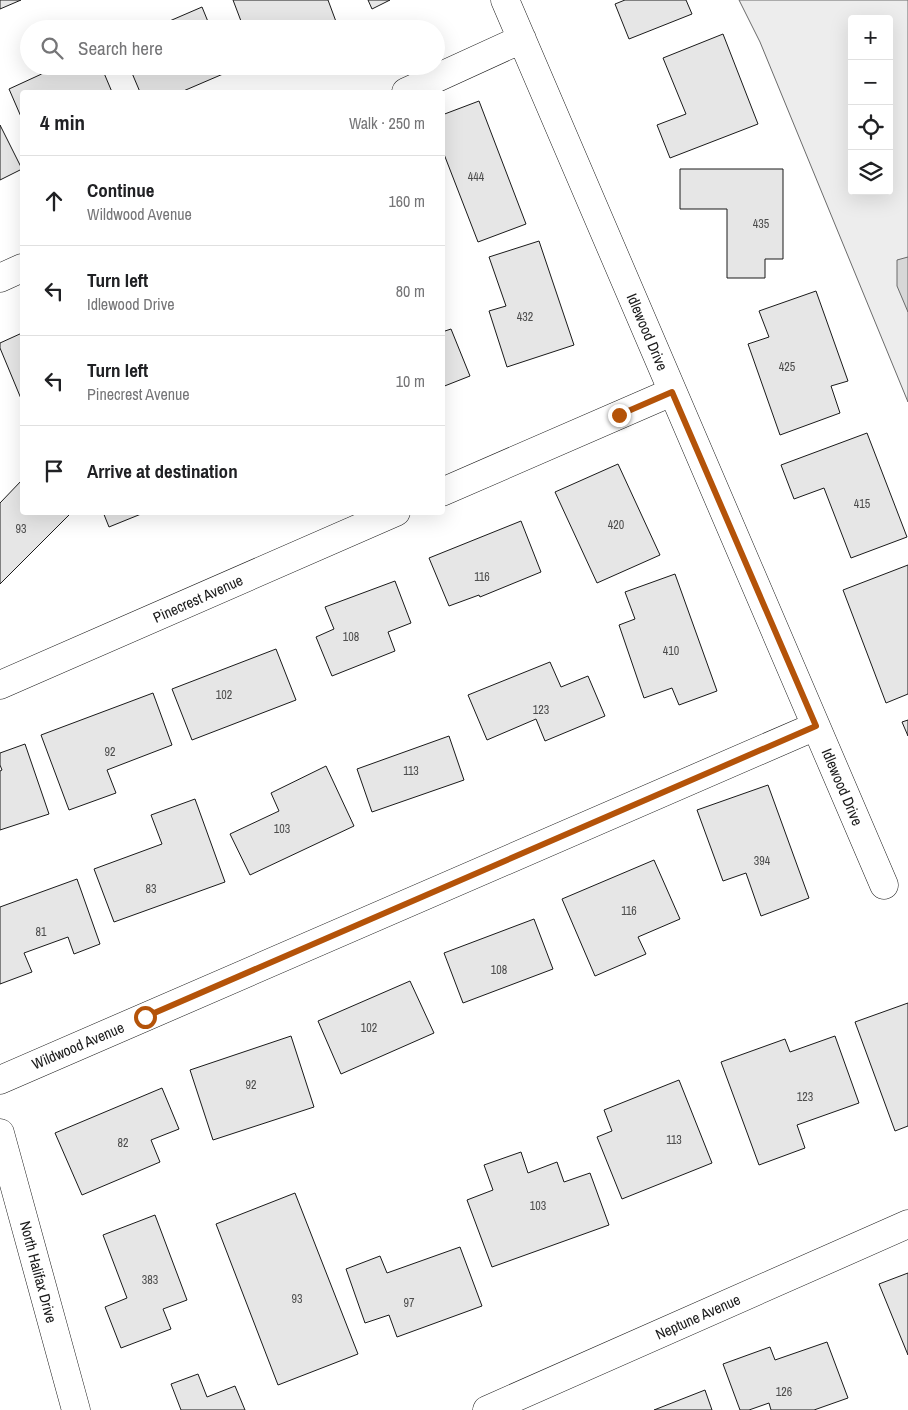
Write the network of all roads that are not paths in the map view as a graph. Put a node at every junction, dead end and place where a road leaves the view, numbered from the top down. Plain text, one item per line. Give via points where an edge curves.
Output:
1 (505, 0) edge
2 (522, 39) junction
3 (445, 74) edge
4 (443, 75) edge
5 (410, 90) edge
6 (20, 269) edge
7 (0, 278) edge
8 (672, 392) junction
9 (445, 491) edge
10 (389, 515) edge
11 (0, 685) edge
12 (816, 726) junction
13 (884, 885) dead end
14 (0, 1080) edge
15 (0, 1134) edge
16 (908, 1224) edge
17 (76, 1410) edge
18 (487, 1410) edge

1 - 2 street, Idlewood Drive
2 - 3 street
2 - 8 street, Idlewood Drive
4 - 5 street
6 - 7 street
8 - 9 street
8 - 12 street, Idlewood Drive
10 - 11 street, Pinecrest Avenue
12 - 13 street, Idlewood Drive
12 - 14 street, Wildwood Avenue
15 - 17 street, North Halifax Drive
16 - 18 street, Neptune Avenue

